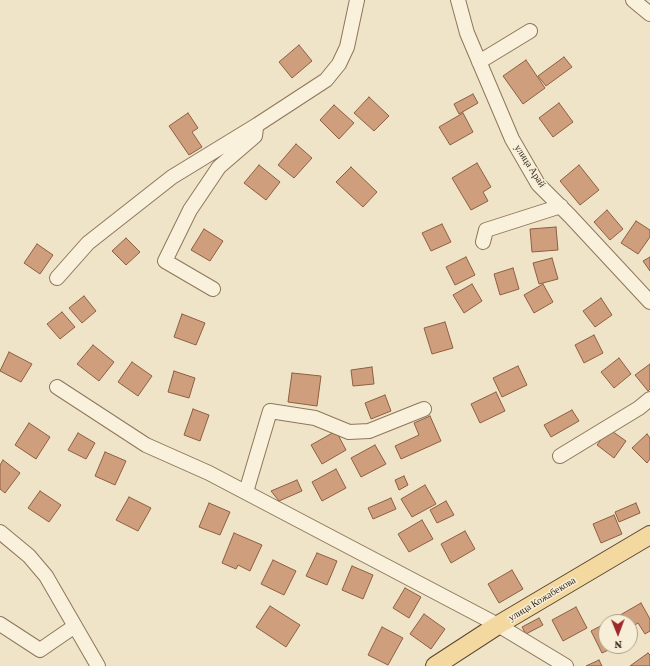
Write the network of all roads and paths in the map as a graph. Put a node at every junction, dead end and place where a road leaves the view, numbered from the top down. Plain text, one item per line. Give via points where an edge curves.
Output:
1 (356, 0) edge
2 (458, 0) edge
3 (633, 0) edge
4 (650, 14) edge
5 (530, 31) dead end
6 (480, 62) junction
7 (257, 125) junction
8 (560, 206) junction
9 (483, 242) dead end
10 (57, 278) dead end
11 (213, 289) dead end
12 (650, 302) edge
13 (57, 387) dead end
14 (650, 399) edge
15 (424, 409) dead end
16 (560, 456) dead end
17 (246, 492) junction
18 (0, 532) edge
19 (650, 535) edge
20 (0, 624) edge
21 (498, 625) junction
22 (75, 626) junction
23 (98, 666) edge
24 (435, 666) edge
25 (566, 666) edge

1 - 7 street via 347,47 339,64 326,80
2 - 6 street, улица Арай via 467,33
3 - 4 street
5 - 6 street
6 - 8 street, улица Арай via 512,139 538,184
7 - 10 street via 172,177 88,243
7 - 11 street via 255,136 219,167 190,210 165,261
8 - 9 street via 486,230
8 - 12 street, улица Арай
13 - 17 street via 146,445
14 - 16 street
15 - 17 street via 369,431 350,432 315,418 270,411
17 - 21 street
18 - 22 street via 29,556 46,576
19 - 21 main road, улица Кожабекова
20 - 22 street via 40,650
21 - 24 main road, улица Кожабекова
21 - 25 street
22 - 23 street

